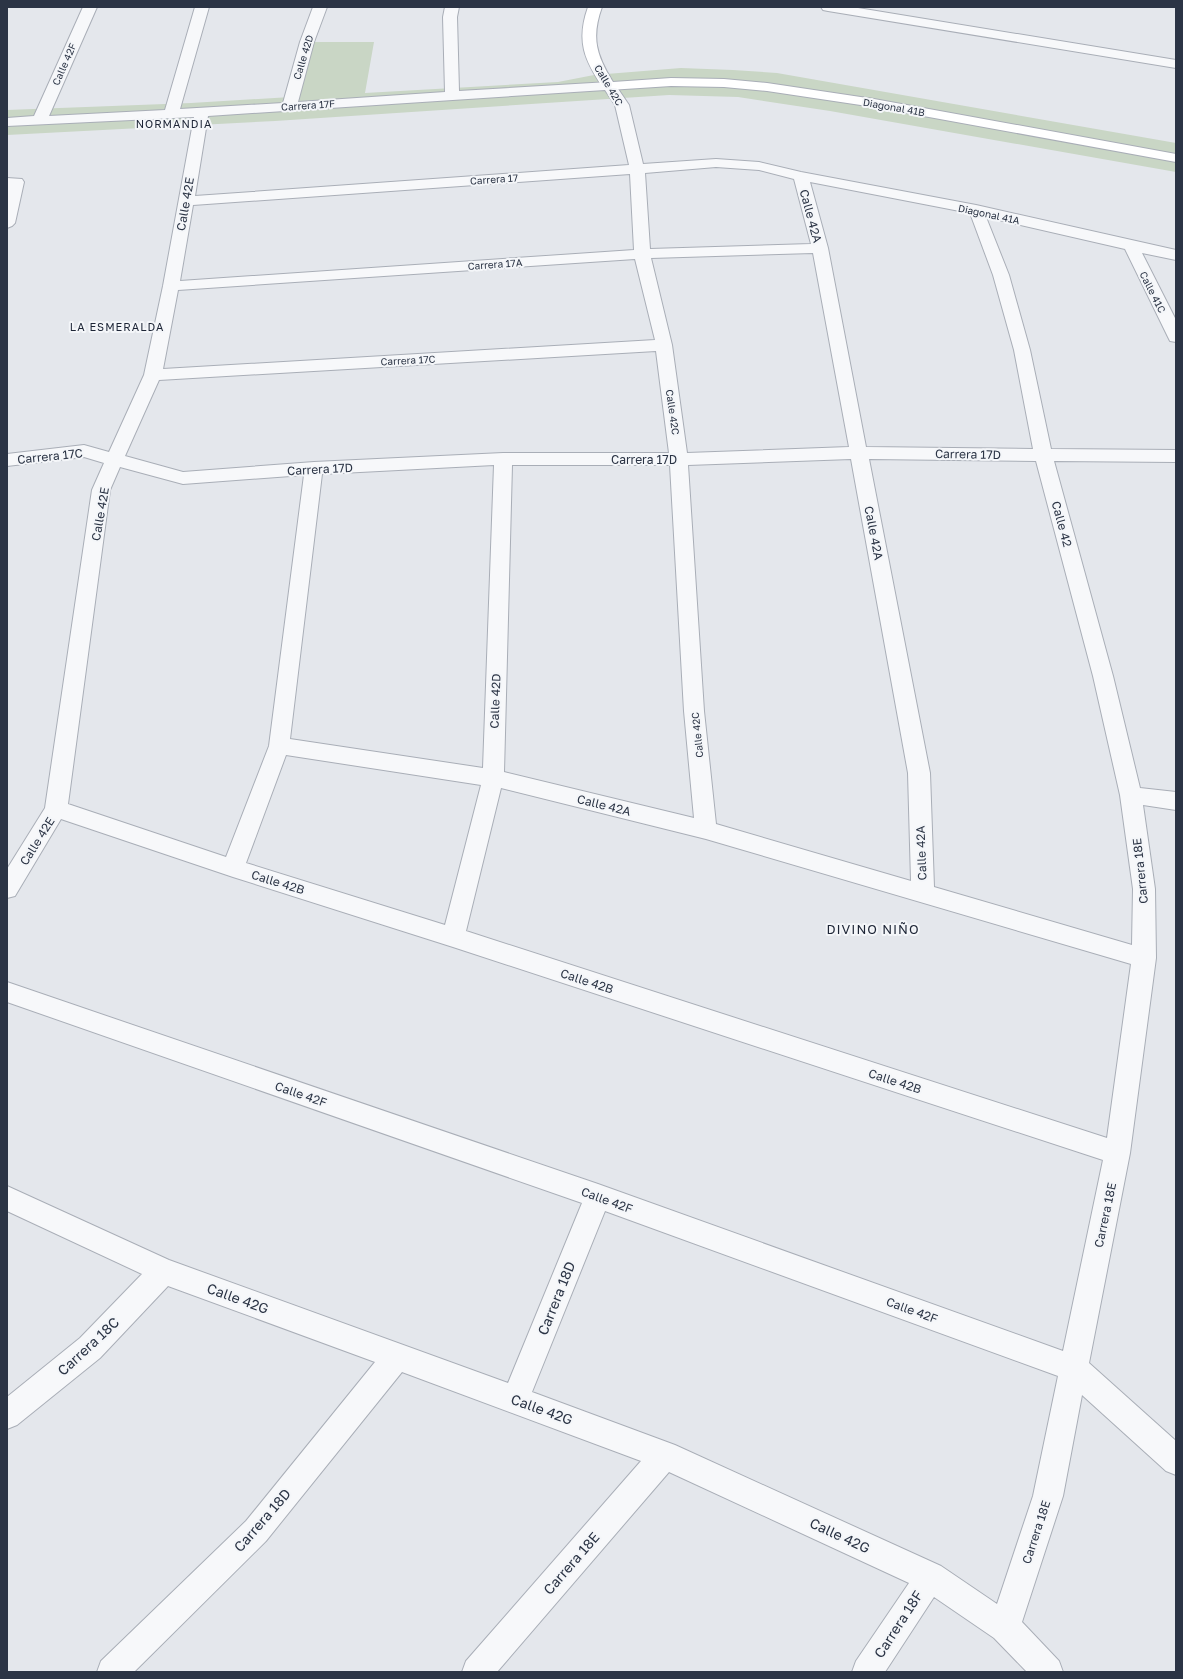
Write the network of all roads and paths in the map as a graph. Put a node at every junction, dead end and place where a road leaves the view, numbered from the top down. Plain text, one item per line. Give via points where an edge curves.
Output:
1 (90, 7) edge
2 (202, 7) edge
3 (320, 7) edge
4 (452, 7) edge
5 (595, 7) edge
6 (828, 7) edge
7 (892, 12) edge
8 (1176, 64) edge
9 (609, 86) junction
10 (452, 97) junction
11 (289, 107) junction
12 (202, 112) junction
13 (171, 114) junction
14 (38, 121) junction
15 (7, 122) edge
16 (1176, 158) edge
17 (637, 169) junction
18 (801, 176) junction
19 (12, 182) edge
20 (186, 201) junction
21 (976, 210) junction
22 (7, 223) edge
23 (1131, 246) junction
24 (820, 248) junction
25 (642, 254) junction
26 (1176, 255) edge
27 (171, 286) junction
28 (1176, 337) edge
29 (664, 345) junction
30 (153, 375) junction
31 (859, 453) junction
32 (1043, 455) junction
33 (1176, 456) edge
34 (116, 459) junction
35 (680, 459) junction
36 (7, 460) edge
37 (503, 460) junction
38 (314, 468) junction
39 (279, 746) junction
40 (493, 778) junction
41 (1131, 795) junction
42 (1176, 801) edge
43 (56, 809) junction
44 (706, 830) junction
45 (233, 868) junction
46 (7, 889) edge
47 (923, 894) junction
48 (453, 937) junction
49 (1144, 958) junction
50 (7, 992) edge
51 (1117, 1153) junction
52 (598, 1196) junction
53 (7, 1198) edge
54 (164, 1271) junction
55 (398, 1356) junction
56 (1073, 1368) junction
57 (515, 1399) junction
58 (7, 1416) edge
59 (1171, 1453) edge
60 (665, 1455) junction
61 (930, 1577) junction
62 (1006, 1627) junction
63 (112, 1672) edge
64 (478, 1672) edge
65 (867, 1672) edge
66 (1048, 1672) edge

1 - 14 street, Calle 42F
2 - 13 street
3 - 11 street, Calle 42D via 307,42
4 - 10 street
5 - 9 street, Calle 42C via 589,25 591,51
6 - 7 street
7 - 8 street
9 - 10 street, Carrera 17F
9 - 16 street, Diagonal 41B via 671,82 767,87
9 - 17 street, Calle 42C via 622,105
10 - 11 street, Carrera 17F
11 - 12 street, Carrera 17F
12 - 13 street, Carrera 17F
12 - 20 street, Calle 42E
13 - 14 street, Carrera 17F
14 - 15 street, Carrera 17F
17 - 18 street, Carrera 17 via 716,163 759,166
17 - 20 street, Carrera 17
17 - 25 street, Calle 42C
18 - 21 street, Diagonal 41A
18 - 24 street, Calle 42A
19 - 22 street
20 - 27 street, Calle 42E
21 - 23 street, Diagonal 41A
21 - 32 street, Calle 42 via 1001,275 1022,350
23 - 26 street, Diagonal 41A
23 - 28 street, Calle 41C
24 - 25 street, Carrera 17A
24 - 31 street, Calle 42A
25 - 27 street, Carrera 17A
25 - 29 street, Calle 42C
27 - 30 street, Calle 42E
29 - 30 street, Carrera 17C
29 - 35 street, Calle 42C
30 - 34 street, Calle 42E
31 - 32 street, Carrera 17D
31 - 35 street, Carrera 17D
31 - 47 street, Calle 42A via 919,773
32 - 33 street, Carrera 17D
32 - 41 street, Calle 42 via 1103,676
34 - 36 street, Carrera 17C via 84,451
34 - 38 street, Carrera 17D via 183,478
34 - 43 street, Calle 42E via 101,490
35 - 37 street, Carrera 17D
35 - 44 street, Calle 42C via 694,711
37 - 38 street, Carrera 17D
37 - 40 street, Calle 42D
38 - 39 street
39 - 40 street, Calle 42A
39 - 45 street
40 - 44 street, Calle 42A
40 - 48 street, Calle 42D
41 - 42 street
41 - 49 street, Carrera 18E via 1144,889
43 - 45 street, Calle 42B
43 - 46 street, Calle 42E
44 - 47 street, Calle 42A
45 - 48 street, Calle 42B
47 - 49 street, Calle 42A
48 - 51 street, Calle 42B
49 - 51 street, Carrera 18E
50 - 52 street, Calle 42F
51 - 56 street, Carrera 18E
52 - 56 street, Calle 42F
52 - 57 street, Carrera 18D
53 - 54 street, Calle 42G
54 - 55 street, Calle 42G
54 - 58 street, Carrera 18C via 90,1348
55 - 57 street, Calle 42G
55 - 63 street, Carrera 18D via 256,1530
56 - 59 street, Calle 42F
56 - 62 street, Carrera 18E via 1048,1496
57 - 60 street, Calle 42G
60 - 61 street, Calle 42G
60 - 64 street, Carrera 18E
61 - 62 street, Calle 42G
61 - 65 street, Carrera 18F
62 - 66 street, Calle 42G

